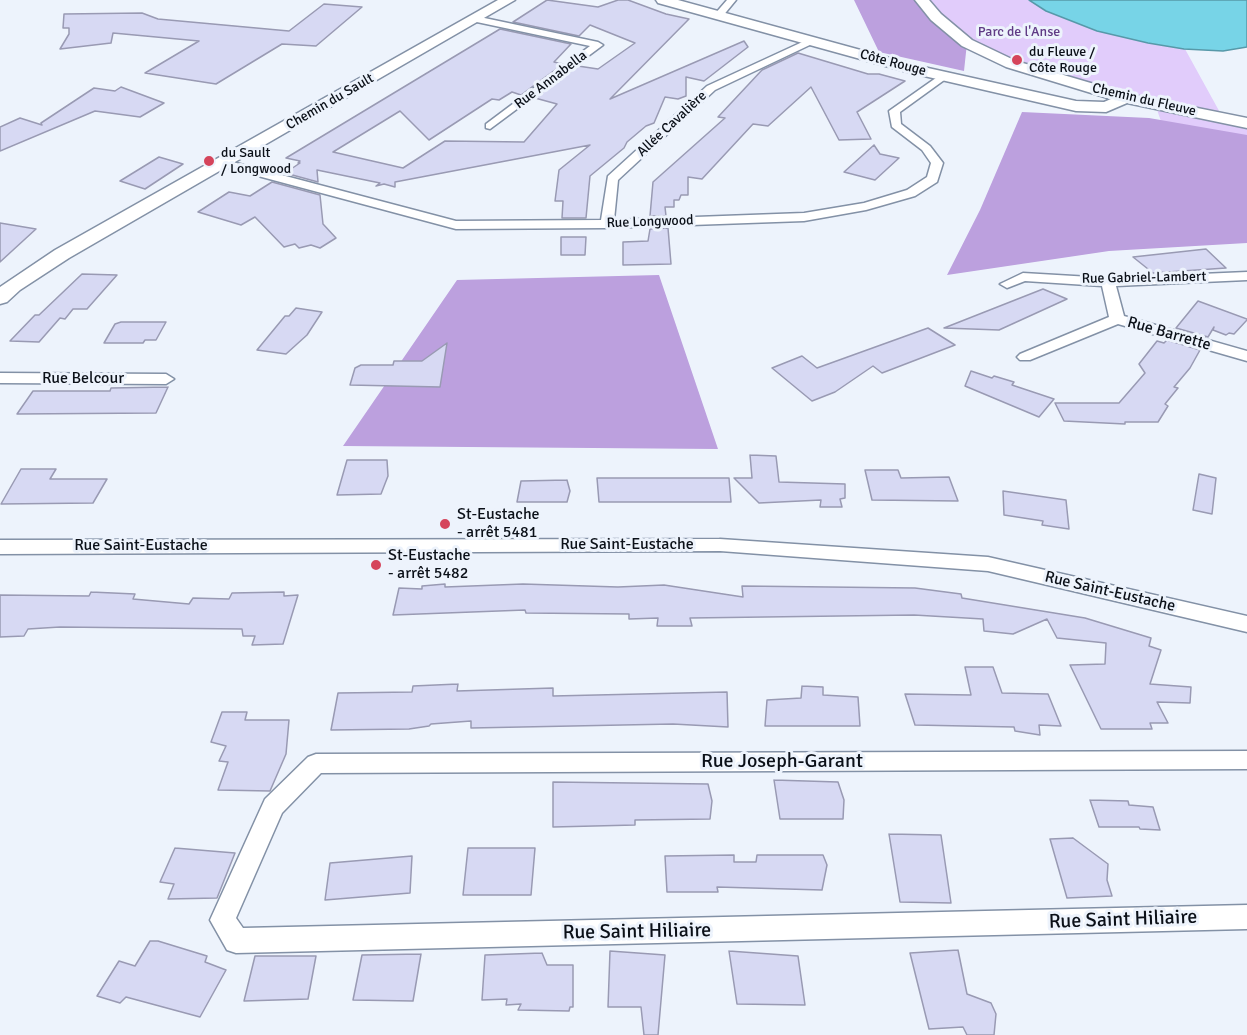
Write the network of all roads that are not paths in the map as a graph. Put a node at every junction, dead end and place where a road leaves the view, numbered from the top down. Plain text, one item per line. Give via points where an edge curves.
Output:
1 (508, 0) edge
2 (663, 0) edge
3 (732, 0) edge
4 (922, 0) edge
5 (719, 15) junction
6 (475, 19) junction
7 (811, 41) junction
8 (943, 76) junction
9 (1125, 98) junction
10 (1247, 123) edge
11 (490, 126) dead end
12 (221, 163) junction
13 (607, 224) junction
14 (1247, 276) edge
15 (1108, 282) junction
16 (1007, 284) dead end
17 (0, 298) edge
18 (1117, 319) junction
19 (1247, 356) edge
20 (1025, 357) dead end
21 (0, 378) edge
22 (166, 379) dead end
23 (0, 547) edge
24 (1247, 624) edge
25 (1247, 760) edge
26 (316, 764) joint
27 (1247, 917) edge

1 - 6 street, Chemin du Sault
2 - 5 street, Côte Rouge
3 - 5 street
4 - 9 street, Chemin du Fleuve via 967,43 1011,64
5 - 7 street, Côte Rouge
6 - 11 street, Rue Annabella via 598,45
6 - 12 street, Chemin du Sault
7 - 8 street, Côte Rouge
7 - 13 street, Allée Cavalière via 711,87 612,179
8 - 9 street, Côte Rouge via 1077,106 1106,106
8 - 13 street, Rue Longwood via 894,111 896,125 926,147 937,163 933,179 911,193 804,217
9 - 10 street, Chemin du Fleuve
12 - 13 street, Rue Longwood via 456,225
12 - 17 street, Chemin du Sault via 62,254
14 - 15 street, Rue Gabriel-Lambert
15 - 16 street, Rue Gabriel-Lambert via 1023,277
15 - 18 street
18 - 19 street, Rue Barrette
18 - 20 street, Rue Barrette
21 - 22 street, Rue Belcour
23 - 24 street, Rue Saint-Eustache via 720,545 988,564
25 - 26 street, Rue Joseph-Garant
26 - 27 street, Rue Saint Hiliaire via 273,806 224,920 236,941

